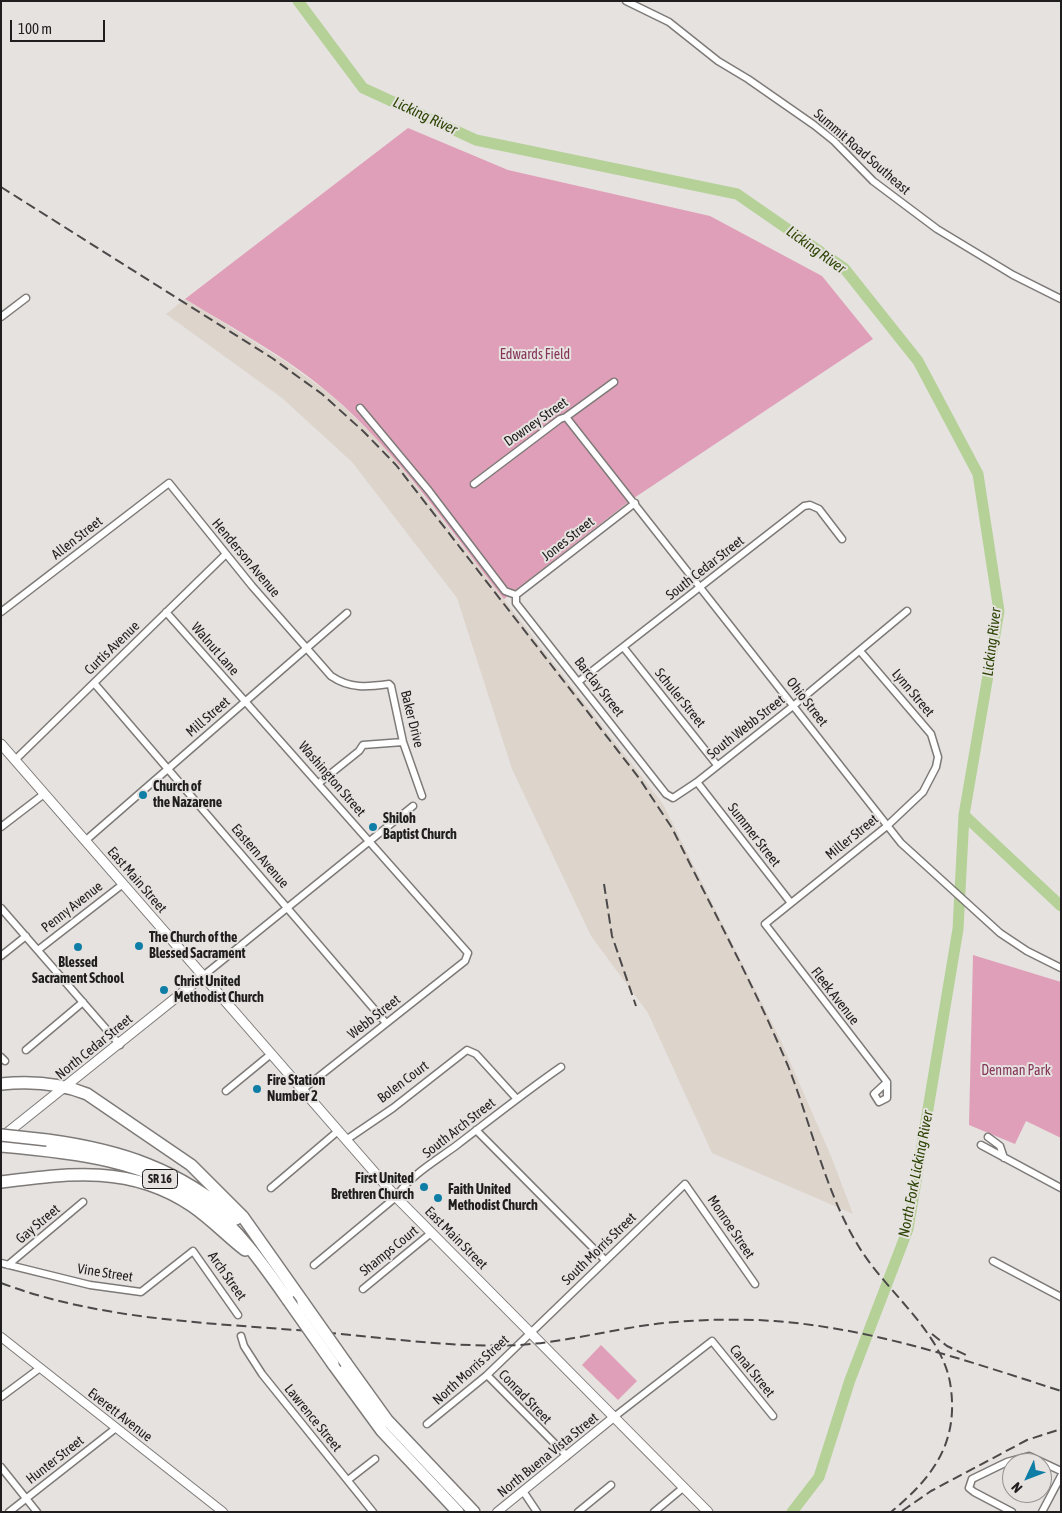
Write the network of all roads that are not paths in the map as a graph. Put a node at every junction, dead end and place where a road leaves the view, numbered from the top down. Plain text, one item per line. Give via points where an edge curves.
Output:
1 (626, 1) edge
2 (26, 298) dead end
3 (1061, 299) edge
4 (1, 317) edge
5 (614, 382) dead end
6 (360, 408) dead end
7 (566, 417) junction
8 (169, 483) joint
9 (474, 484) dead end
10 (635, 503) junction
11 (842, 539) dead end
12 (226, 554) junction
13 (701, 587) junction
14 (516, 595) junction
15 (907, 611) dead end
16 (1, 612) edge
17 (166, 612) junction
18 (347, 613) dead end
19 (307, 648) junction
20 (624, 648) junction
21 (860, 651) junction
22 (578, 682) junction
23 (94, 683) junction
24 (245, 702) junction
25 (793, 706) junction
26 (403, 742) junction
27 (1, 744) edge
28 (938, 756) joint
29 (15, 760) junction
30 (717, 765) junction
31 (168, 769) junction
32 (697, 782) junction
33 (319, 783) junction
34 (44, 794) junction
35 (666, 794) joint
36 (422, 796) dead end
37 (413, 806) dead end
38 (887, 826) junction
39 (1, 827) edge
40 (85, 841) junction
41 (369, 841) junction
42 (122, 884) junction
43 (791, 903) junction
44 (1, 908) edge
45 (287, 908) junction
46 (765, 924) joint
47 (26, 936) junction
48 (38, 950) junction
49 (1, 956) edge
50 (461, 965) joint
51 (1061, 968) edge
52 (203, 976) junction
53 (83, 1002) junction
54 (386, 1023) junction
55 (120, 1045) junction
56 (26, 1050) dead end
57 (271, 1054) junction
58 (561, 1067) dead end
59 (887, 1082) dead end
60 (1, 1084) edge
61 (64, 1089) junction
62 (302, 1090) junction
63 (226, 1091) dead end
64 (516, 1098) junction
65 (476, 1130) junction
66 (338, 1131) junction
67 (1, 1136) edge
68 (988, 1137) dead end
69 (346, 1140) junction
70 (981, 1145) dead end
71 (1, 1146) edge
72 (1004, 1158) junction
73 (1, 1182) edge
74 (686, 1184) joint
75 (271, 1188) dead end
76 (1061, 1188) edge
77 (396, 1197) junction
78 (83, 1202) dead end
79 (431, 1233) junction
80 (256, 1237) junction
81 (194, 1251) joint
82 (605, 1260) junction
83 (993, 1261) dead end
84 (5, 1264) edge
85 (262, 1264) junction
86 (314, 1265) dead end
87 (755, 1284) dead end
88 (363, 1289) dead end
89 (1061, 1297) edge
90 (238, 1315) dead end
91 (530, 1333) junction
92 (242, 1336) dead end
93 (1, 1337) edge
94 (40, 1368) junction
95 (487, 1375) junction
96 (1, 1398) edge
97 (774, 1416) dead end
98 (614, 1417) junction
99 (427, 1424) dead end
100 (116, 1428) junction
101 (566, 1456) junction
102 (374, 1459) dead end
103 (1, 1467) edge
104 (1061, 1470) edge
105 (1061, 1476) edge
106 (348, 1480) junction
107 (611, 1485) dead end
108 (684, 1487) junction
109 (523, 1491) junction
110 (26, 1498) junction
111 (458, 1507) edge
112 (9, 1512) edge
113 (37, 1512) edge
114 (223, 1512) edge
115 (373, 1512) edge
116 (474, 1512) edge
117 (497, 1512) edge
118 (537, 1512) edge
119 (578, 1512) edge
120 (654, 1512) edge
121 (708, 1512) edge
122 (1012, 1512) edge
123 (1042, 1512) edge

1 - 3 street, Summit Road Southeast via 669,22 718,61 814,125 873,181 937,228 1013,275
2 - 4 street
5 - 7 street, Downey Street
6 - 14 street via 505,591
7 - 9 street, Downey Street
7 - 10 street, Ohio Street
8 - 12 street, Henderson Avenue
8 - 16 street, Allen Street
10 - 13 street, Ohio Street
10 - 14 street, Jones Street
11 - 13 street, South Cedar Street via 818,509 804,506
12 - 17 street, Curtis Avenue
12 - 19 street, Henderson Avenue
13 - 20 street, South Cedar Street
13 - 25 street, Ohio Street
14 - 22 street, Barclay Street via 516,603
15 - 21 street, South Webb Street
17 - 23 street, Curtis Avenue
17 - 24 street, Walnut Lane
18 - 19 street, Mill Street
19 - 24 street, Mill Street
19 - 26 street, Baker Drive via 331,676 348,685 389,684
20 - 22 street, South Cedar Street
20 - 30 street, Schuler Street
21 - 25 street, South Webb Street
21 - 28 street, Lynn Street via 931,734
22 - 35 street, Barclay Street
23 - 29 street, Curtis Avenue
23 - 31 street, Eastern Avenue
24 - 31 street, Mill Street
24 - 33 street, Washington Street
25 - 30 street, South Webb Street
25 - 38 street, Ohio Street
26 - 33 street via 363,745
26 - 36 street, Baker Drive
27 - 29 main road, East Main Street
28 - 38 street, Miller Street via 936,767 922,792
29 - 34 main road, East Main Street
30 - 32 street, South Webb Street
31 - 40 street, Mill Street
31 - 45 street, Eastern Avenue
32 - 35 street, South Webb Street via 673,798
32 - 43 street, Summer Street
33 - 41 street, Washington Street
34 - 39 street
34 - 40 main road, East Main Street
37 - 41 street
38 - 43 street, Miller Street
38 - 51 street, Ohio Street via 984,918 1027,951
40 - 42 main road, East Main Street
41 - 45 street
41 - 50 street, Washington Street via 467,950 468,958
42 - 48 street, Penny Avenue
42 - 52 main road, East Main Street
43 - 46 street, Miller Street
44 - 47 street
45 - 52 street
45 - 54 street, Eastern Avenue
46 - 59 street, Fleek Avenue
47 - 48 street
47 - 49 street, Penny Avenue
48 - 53 street
50 - 54 street, Webb Street
52 - 55 main road, North Cedar Street
52 - 57 main road, East Main Street
53 - 55 street
53 - 56 street
54 - 62 street, Webb Street
55 - 61 main road, North Cedar Street
57 - 62 main road, East Main Street
57 - 63 street
58 - 64 street, South Arch Street
60 - 61 highway via 36,1082
61 - 67 main road, North Cedar Street
61 - 80 highway via 87,1094 180,1157 243,1216
62 - 66 main road, East Main Street
64 - 65 street, South Arch Street
64 - 69 street, Bolen Court via 476,1054 471,1050 465,1051 393,1108
65 - 77 street, South Arch Street
65 - 82 street
66 - 69 main road, East Main Street
66 - 75 street
67 - 80 highway, SR 16, bridge via 113,1151 167,1172 210,1197
68 - 72 street via 1000,1146
69 - 77 main road, East Main Street
70 - 72 street
71 - 85 highway, SR 16 via 109,1161 152,1175 205,1204 220,1216
72 - 76 street
73 - 85 highway via 92,1174 122,1176 155,1185 193,1207
74 - 82 street, South Morris Street
74 - 87 street, Monroe Street
77 - 79 main road, East Main Street
77 - 86 street, South Arch Street
78 - 84 street, Gay Street
79 - 88 street, Shamps Court
79 - 91 main road, East Main Street
80 - 111 highway, SR 16, bridge via 387,1420
81 - 84 street, Vine Street via 140,1292 90,1285
81 - 90 street, Arch Street
82 - 91 street, South Morris Street
83 - 89 street
85 - 111 highway, SR 16, bridge via 382,1431
91 - 95 street, North Morris Street
91 - 98 main road, East Main Street
92 - 106 street, Lawrence Street via 244,1346 262,1374
93 - 94 street, Everett Avenue
94 - 96 street
94 - 100 street, Everett Avenue
95 - 99 street, North Morris Street
95 - 101 street, Conrad Street
97 - 98 street, Canal Street via 712,1341
98 - 101 street, North Buena Vista Street
98 - 108 main road, East Main Street
100 - 110 street, Hunter Street
100 - 114 street, Everett Avenue
101 - 109 street, North Buena Vista Street
102 - 106 street
103 - 110 street
104 - 122 street via 1029,1456 972,1479 970,1488 974,1492
105 - 123 street
106 - 115 street, Lawrence Street
107 - 119 street
108 - 120 street
108 - 121 main road, East Main Street
109 - 117 street, North Buena Vista Street
109 - 118 street
110 - 112 street, Hunter Street
110 - 113 street
111 - 116 highway, SR 16

